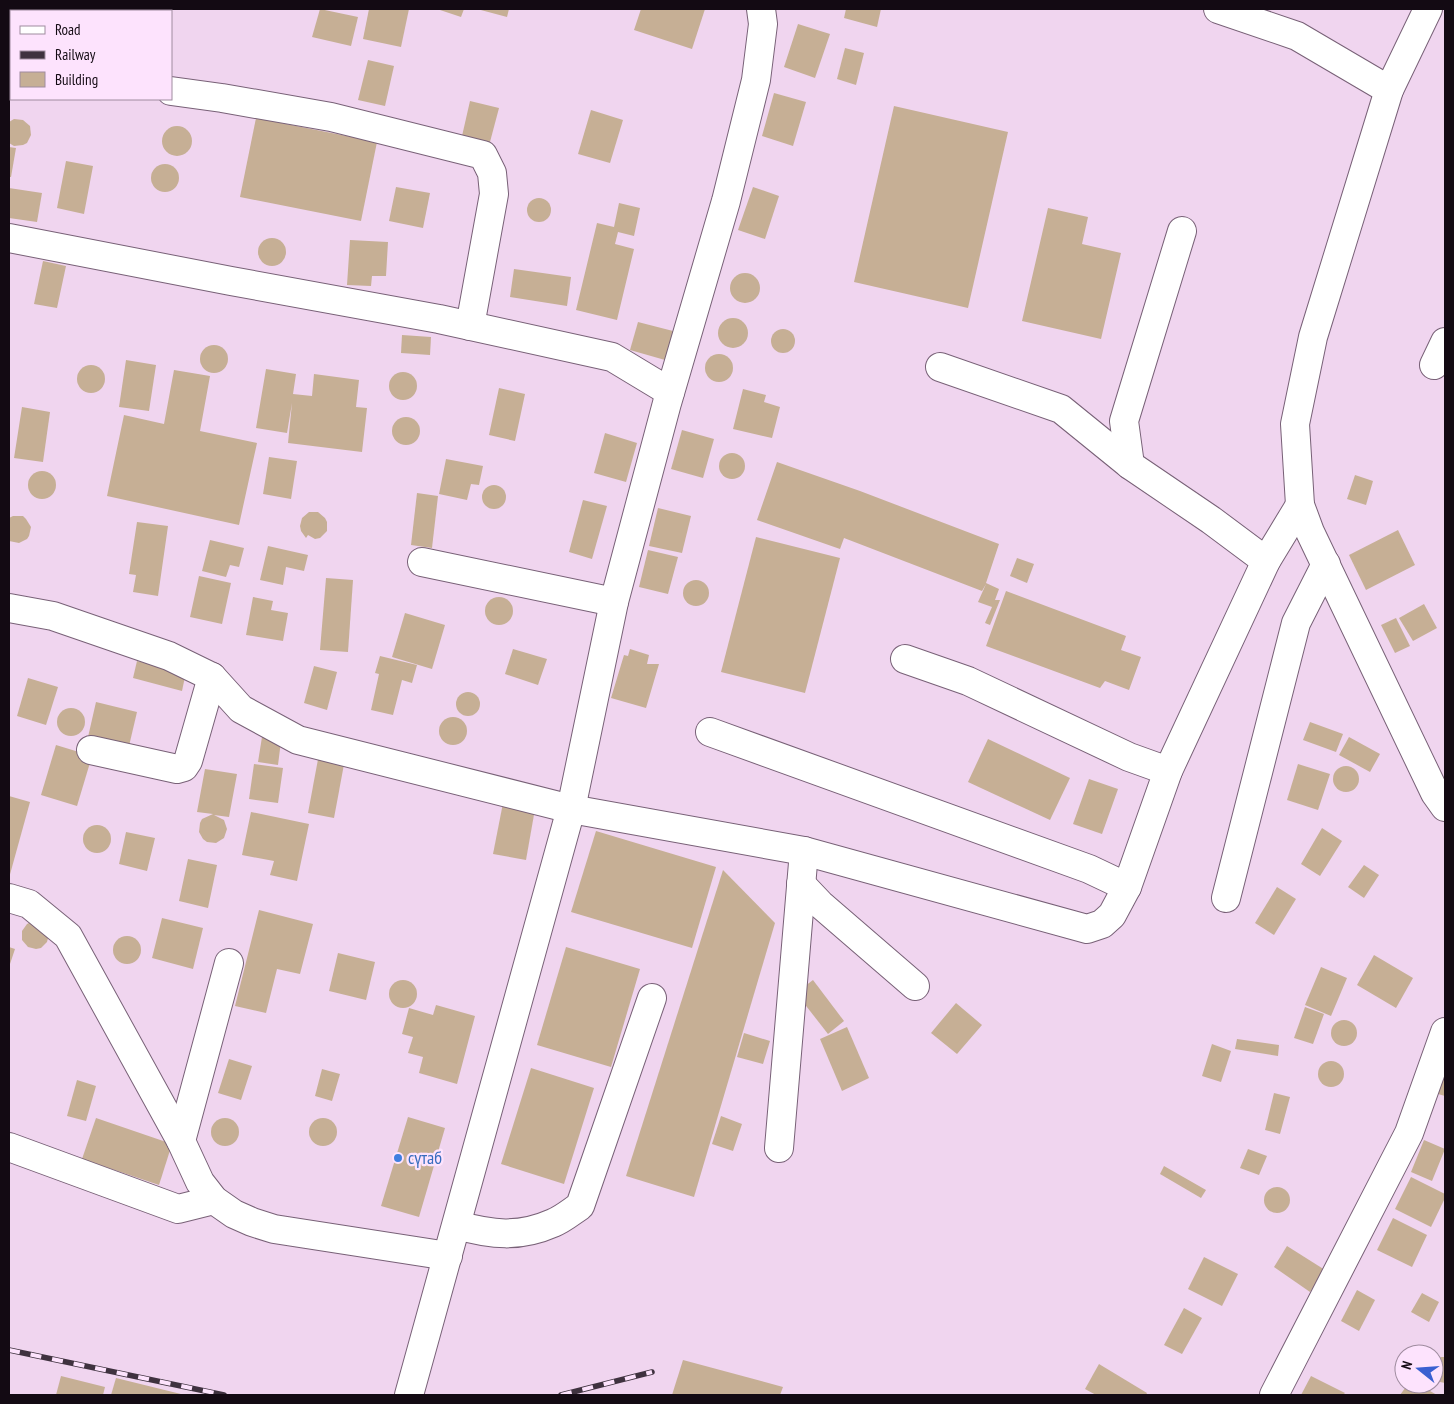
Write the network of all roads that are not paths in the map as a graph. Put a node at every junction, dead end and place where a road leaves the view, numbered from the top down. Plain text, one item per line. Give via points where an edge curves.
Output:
1 (761, 9) edge
2 (1218, 9) edge
3 (1428, 9) edge
4 (1389, 90) junction
5 (172, 91) edge
6 (1182, 230) dead end
7 (9, 238) edge
8 (470, 326) junction
9 (940, 366) dead end
10 (670, 392) junction
11 (1130, 465) junction
12 (1300, 505) junction
13 (1266, 561) junction
14 (422, 562) dead end
15 (1326, 564) junction
16 (614, 602) junction
17 (9, 608) edge
18 (905, 659) dead end
19 (212, 677) junction
20 (710, 732) dead end
21 (91, 750) dead end
22 (1168, 771) junction
23 (1445, 807) edge
24 (571, 808) junction
25 (804, 851) junction
26 (801, 884) junction
27 (1127, 887) junction
28 (9, 898) edge
29 (1226, 898) dead end
30 (229, 963) dead end
31 (915, 986) dead end
32 (652, 998) dead end
33 (1445, 1032) edge
34 (181, 1140) junction
35 (9, 1148) edge
36 (779, 1148) dead end
37 (214, 1200) junction
38 (457, 1225) junction
39 (448, 1256) junction
40 (409, 1395) edge
41 (1274, 1395) edge

1 - 10 street via 763,24 756,80 726,201
2 - 4 street via 1297,36
3 - 4 street
4 - 12 street via 1311,347 1295,424
5 - 8 street via 331,118 483,155 492,173 494,194
6 - 11 street via 1124,421
7 - 8 street
8 - 10 street via 612,357
9 - 11 street via 1061,409
10 - 16 street
11 - 13 street
12 - 13 street
12 - 15 street
13 - 22 street
14 - 16 street
15 - 23 street via 1435,793
15 - 29 street via 1296,623
16 - 24 street
17 - 19 street via 53,616 169,656
18 - 22 street via 968,681 1129,757
19 - 21 street via 184,767 177,769
19 - 24 street via 241,709 298,740
20 - 27 street via 1090,869
22 - 27 street
24 - 25 street
24 - 38 street
25 - 26 street
25 - 27 street via 1087,929 1102,924 1112,915
26 - 31 street
26 - 36 street
28 - 34 street via 29,904 68,936
30 - 34 street
32 - 38 street via 580,1206 554,1223 524,1232 504,1234
33 - 41 street via 1409,1133
34 - 37 street via 200,1182
35 - 37 street via 178,1209
37 - 39 street via 234,1214 274,1229
38 - 39 street
39 - 40 street

